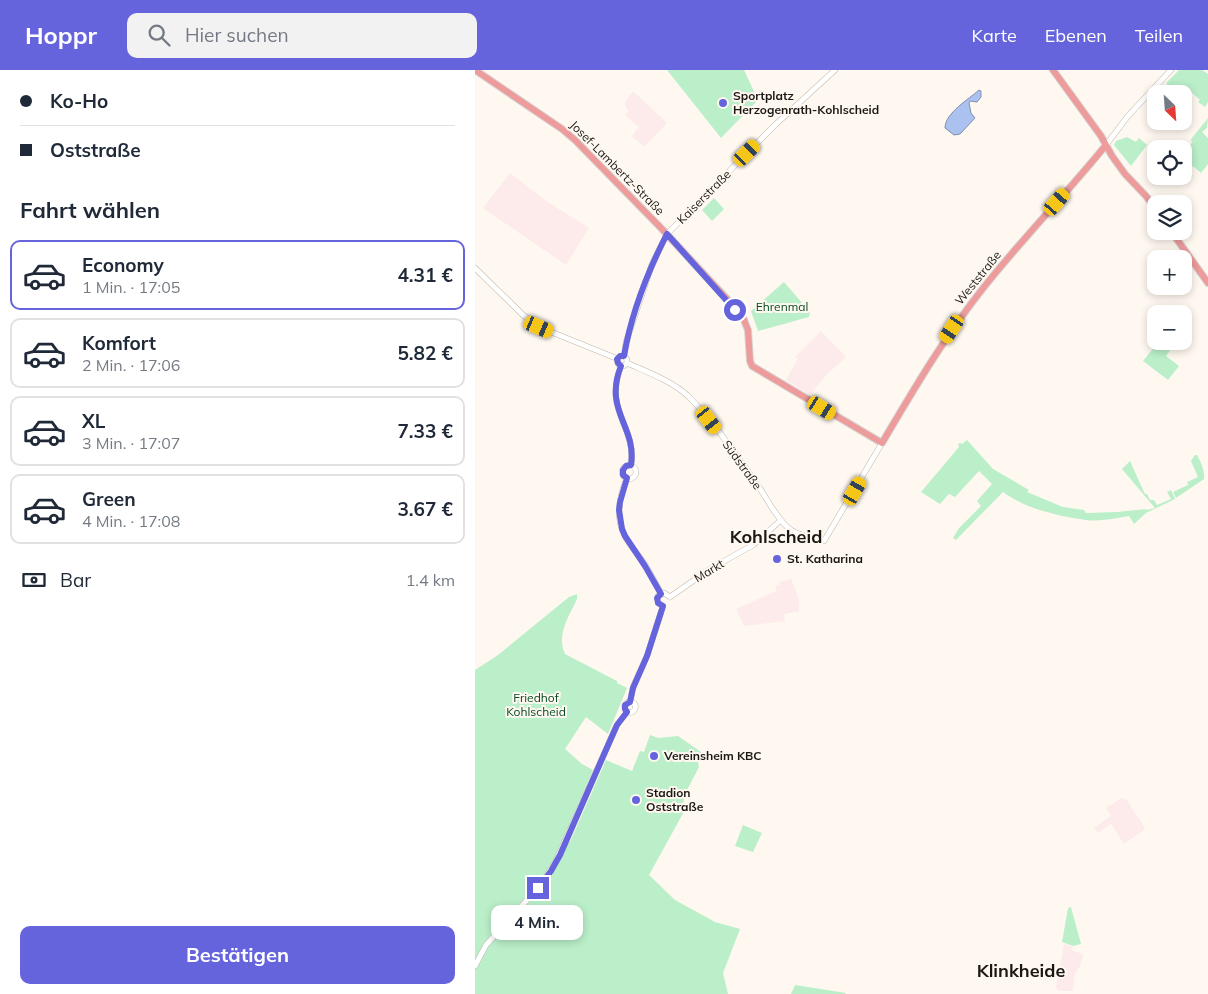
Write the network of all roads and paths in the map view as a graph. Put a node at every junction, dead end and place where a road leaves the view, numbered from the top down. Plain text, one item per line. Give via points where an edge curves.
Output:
1 (475, 70) edge
2 (835, 70) edge
3 (1053, 70) edge
4 (1171, 70) edge
5 (1106, 145) junction
6 (1147, 197) edge
7 (667, 234) junction
8 (1177, 240) edge
9 (475, 268) edge
10 (1208, 283) edge
11 (624, 356) junction
12 (617, 359) junction
13 (627, 363) junction
14 (621, 366) junction
15 (882, 443) junction
16 (631, 465) junction
17 (627, 478) junction
18 (781, 520) junction
19 (661, 594) junction
20 (669, 597) junction
21 (663, 606) junction
22 (475, 966) edge

1 - 7 main road, Josef-Lambertz-Straße via 575,140
2 - 7 street, Kaiserstraße via 775,125
3 - 5 main road
4 - 5 street
5 - 6 main road via 1125,174
5 - 15 main road, Weststraße via 967,309
7 - 11 street, Kaiserstraße via 652,264
7 - 15 main road, Josef-Lambertz-Straße via 742,315 748,330 750,364
8 - 10 main road
9 - 12 street via 539,327
11 - 12 street
11 - 13 street
12 - 14 street
13 - 14 street
13 - 18 street, Südstraße via 686,394 755,480
14 - 16 street via 616,400 631,445
15 - 18 street, Weststraße via 824,541 797,533
16 - 17 street via 623,470
16 - 17 street via 635,475
17 - 19 street via 619,510 622,529
18 - 20 street, Markt via 753,545
19 - 20 street via 666,593
19 - 21 street via 657,601
20 - 21 street via 669,603
21 - 22 street via 630,702 625,705 627,712 617,725 555,863 538,888 486,945

